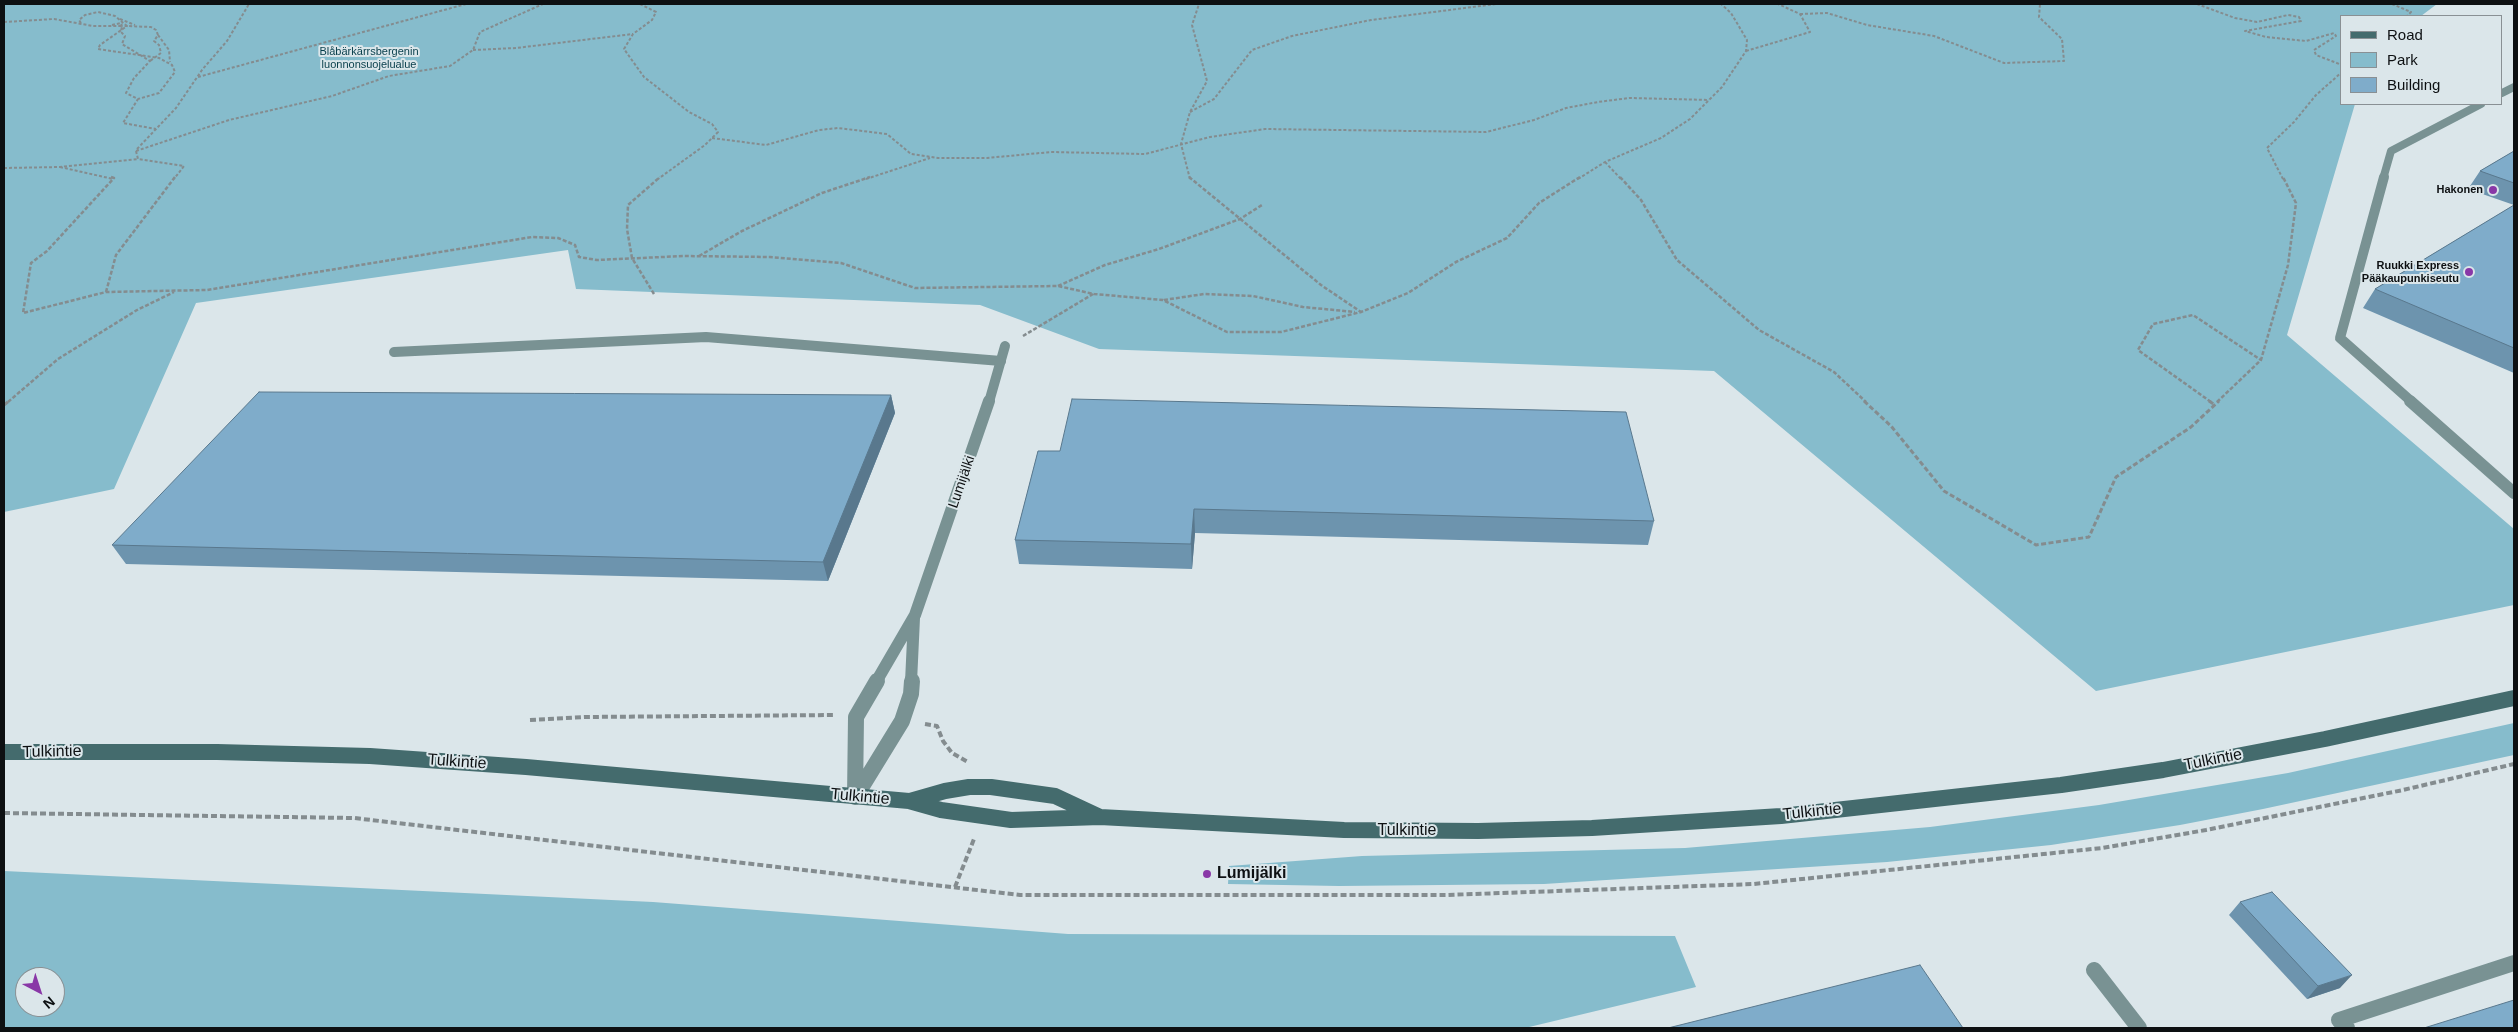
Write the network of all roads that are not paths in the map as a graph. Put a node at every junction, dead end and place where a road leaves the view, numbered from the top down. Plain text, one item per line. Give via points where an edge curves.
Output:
1 (2479, 105) edge
2 (1005, 346) road end
3 (394, 352) dead end
4 (1001, 361) junction
5 (2514, 493) edge
6 (914, 616) junction
7 (2514, 698) edge
8 (4, 752) edge
9 (855, 796) junction
10 (908, 801) junction
11 (1100, 817) junction
12 (2514, 963) edge
13 (2094, 970) dead end
14 (2139, 1028) edge
15 (2347, 1028) edge

1 - 5 street via 2391,150 2340,338
2 - 4 street, Lumijälki
3 - 4 street via 706,337
4 - 6 street, Lumijälki
6 - 9 street, Lumijälki via 911,694 902,721
6 - 9 street, Lumijälki via 856,717
7 - 11 main road, Tulkintie via 2325,740 2163,770 1781,816 1592,828 1478,831 1344,830
8 - 9 main road, Tulkintie via 370,756
9 - 10 main road, Tulkintie
10 - 11 main road, Tulkintie via 941,810 1011,820
10 - 11 main road, Tulkintie via 945,790 991,787 1055,796
12 - 15 street via 2339,1020
13 - 14 street

